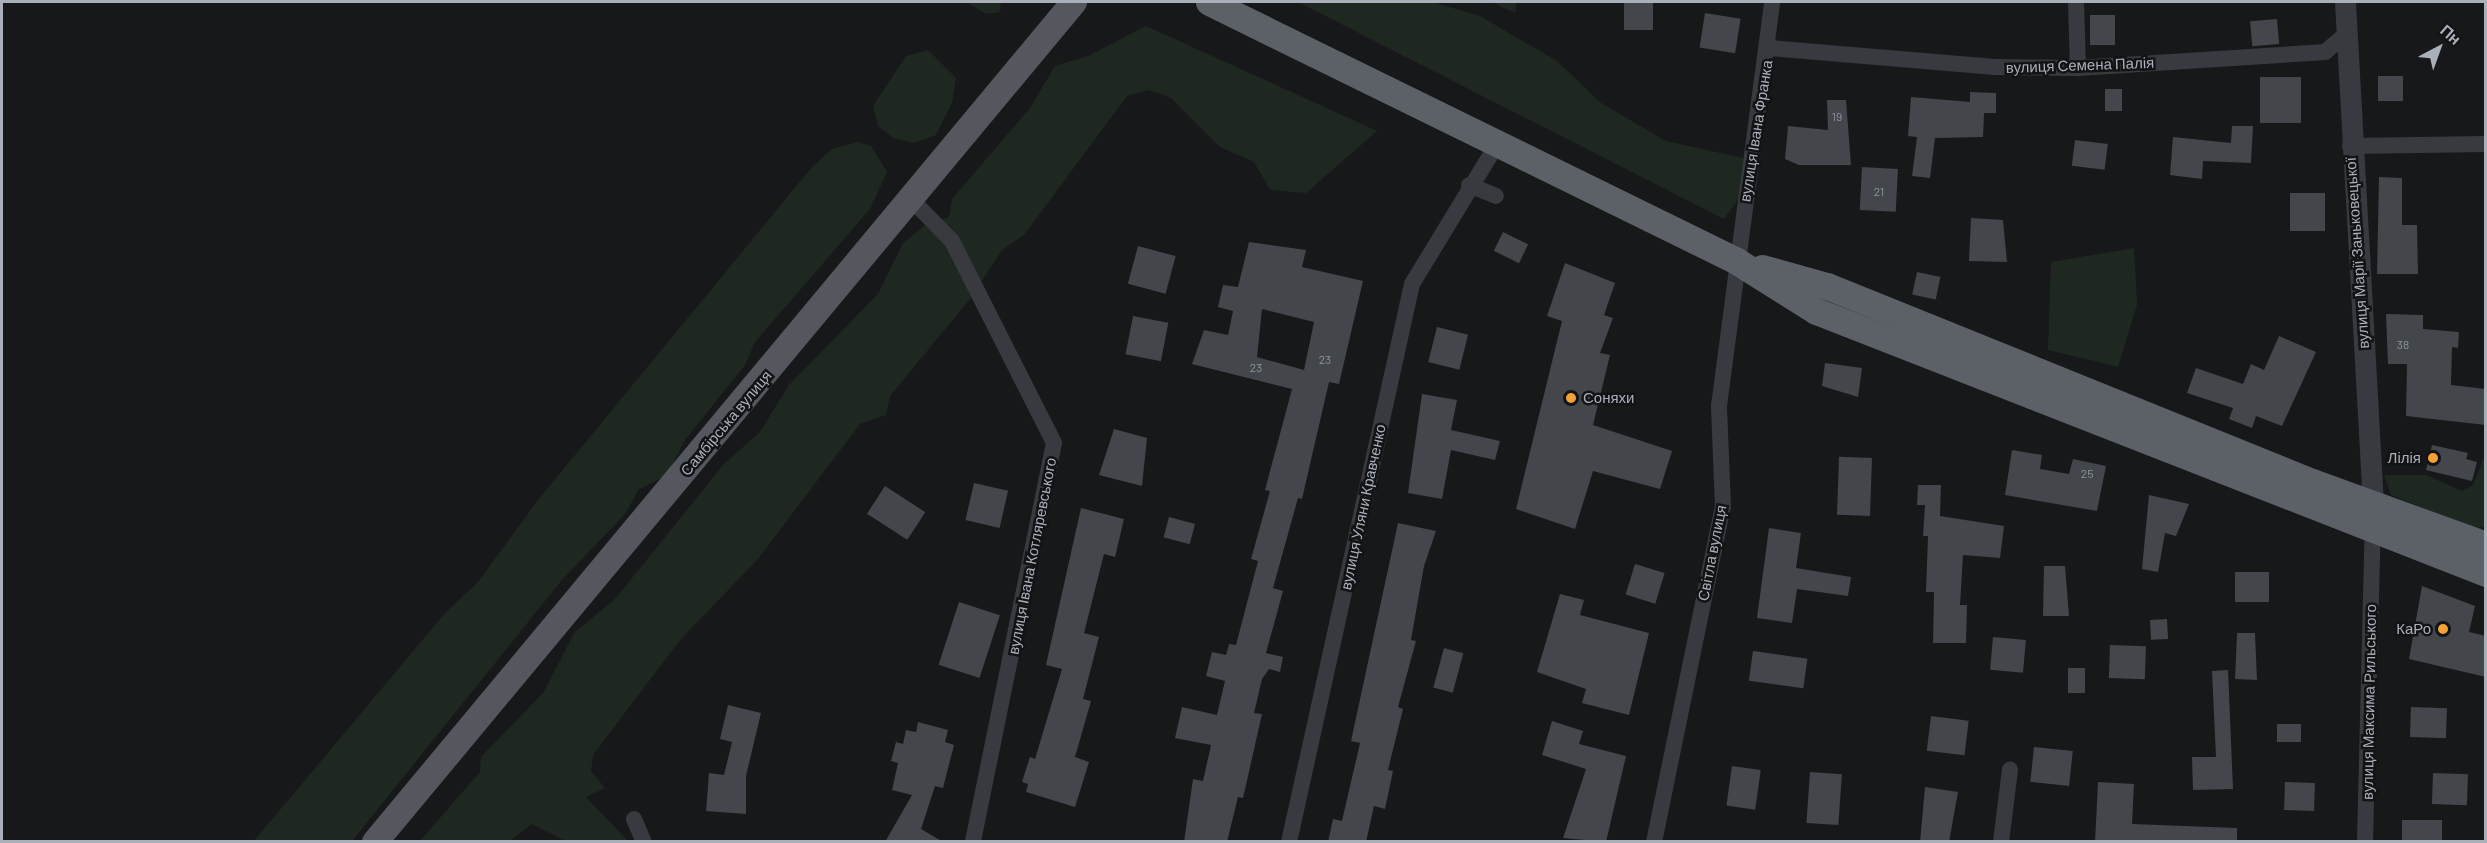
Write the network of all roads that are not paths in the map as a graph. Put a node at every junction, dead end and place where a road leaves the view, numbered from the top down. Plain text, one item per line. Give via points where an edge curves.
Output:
1 (1074, 2) edge
2 (1209, 2) edge
3 (1772, 2) edge
4 (2076, 2) edge
5 (2345, 2) edge
6 (2348, 33) junction
7 (1770, 48) junction
8 (2078, 68) junction
9 (2486, 144) edge
10 (1496, 146) junction
11 (2350, 146) junction
12 (1469, 185) junction
13 (1496, 196) dead end
14 (912, 200) junction
15 (1735, 260) junction
16 (2373, 518) junction
17 (2486, 545) edge
18 (2486, 573) edge
19 (2010, 770) dead end
20 (634, 819) dead end
21 (375, 842) edge
22 (644, 842) edge
23 (973, 842) edge
24 (1290, 842) edge
25 (1654, 842) edge
26 (2001, 842) edge
27 (2365, 842) edge

1 - 14 main road, Самбірська вулиця
2 - 10 highway
3 - 7 street, вулиця Івана Франка
4 - 8 street
5 - 6 street, вулиця Марії Заньковецької
6 - 8 street, вулиця Семена Палія via 2325,52
6 - 11 street, вулиця Марії Заньковецької
7 - 8 street, вулиця Семена Палія via 1995,67
7 - 15 street, вулиця Івана Франка
9 - 11 street
10 - 12 street, вулиця Уляни Кравченко
10 - 15 highway
11 - 16 street, вулиця Марії Заньковецької
12 - 13 street
12 - 24 street, вулиця Уляни Кравченко via 1412,284
14 - 21 main road, Самбірська вулиця
14 - 23 street, вулиця Івана Котляревського via 952,241 1054,443
15 - 16 highway via 1827,285
15 - 25 street, Світла вулиця via 1719,406 1723,507
16 - 17 highway
16 - 18 highway
16 - 27 street, вулиця Максима Рильського
19 - 26 street
20 - 22 street

